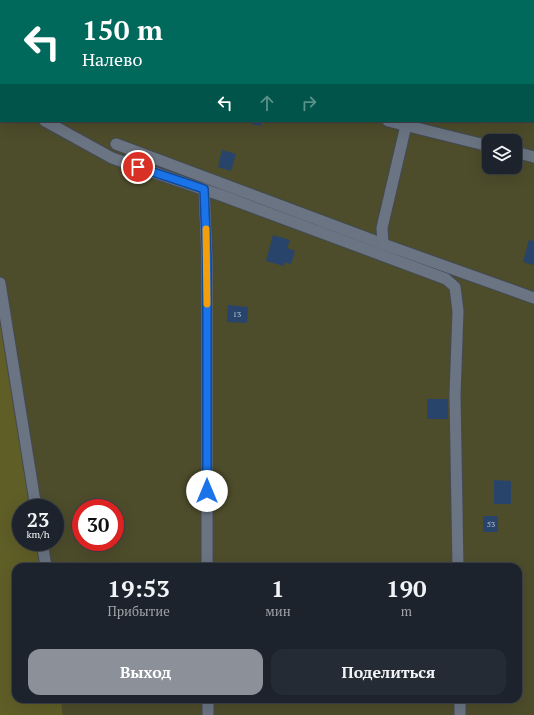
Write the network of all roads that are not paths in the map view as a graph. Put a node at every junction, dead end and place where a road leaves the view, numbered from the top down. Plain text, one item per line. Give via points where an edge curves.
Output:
1 (47, 122) edge
2 (407, 123) edge
3 (116, 144) dead end
4 (482, 144) edge
5 (522, 154) edge
6 (534, 157) edge
7 (204, 189) junction
8 (383, 244) junction
9 (0, 283) edge
10 (534, 298) edge
11 (35, 499) edge
12 (43, 551) edge
13 (45, 563) edge
14 (208, 563) edge
15 (458, 563) edge
16 (208, 703) edge
17 (460, 703) edge
18 (208, 715) edge
19 (460, 715) edge

1 - 7 street via 112,158
2 - 4 street
2 - 8 street via 382,228
3 - 8 street
5 - 6 street
7 - 14 street via 207,259
7 - 15 street via 446,279 455,287 458,311 455,396
8 - 10 street
9 - 11 street
12 - 13 street
16 - 18 street
17 - 19 street

